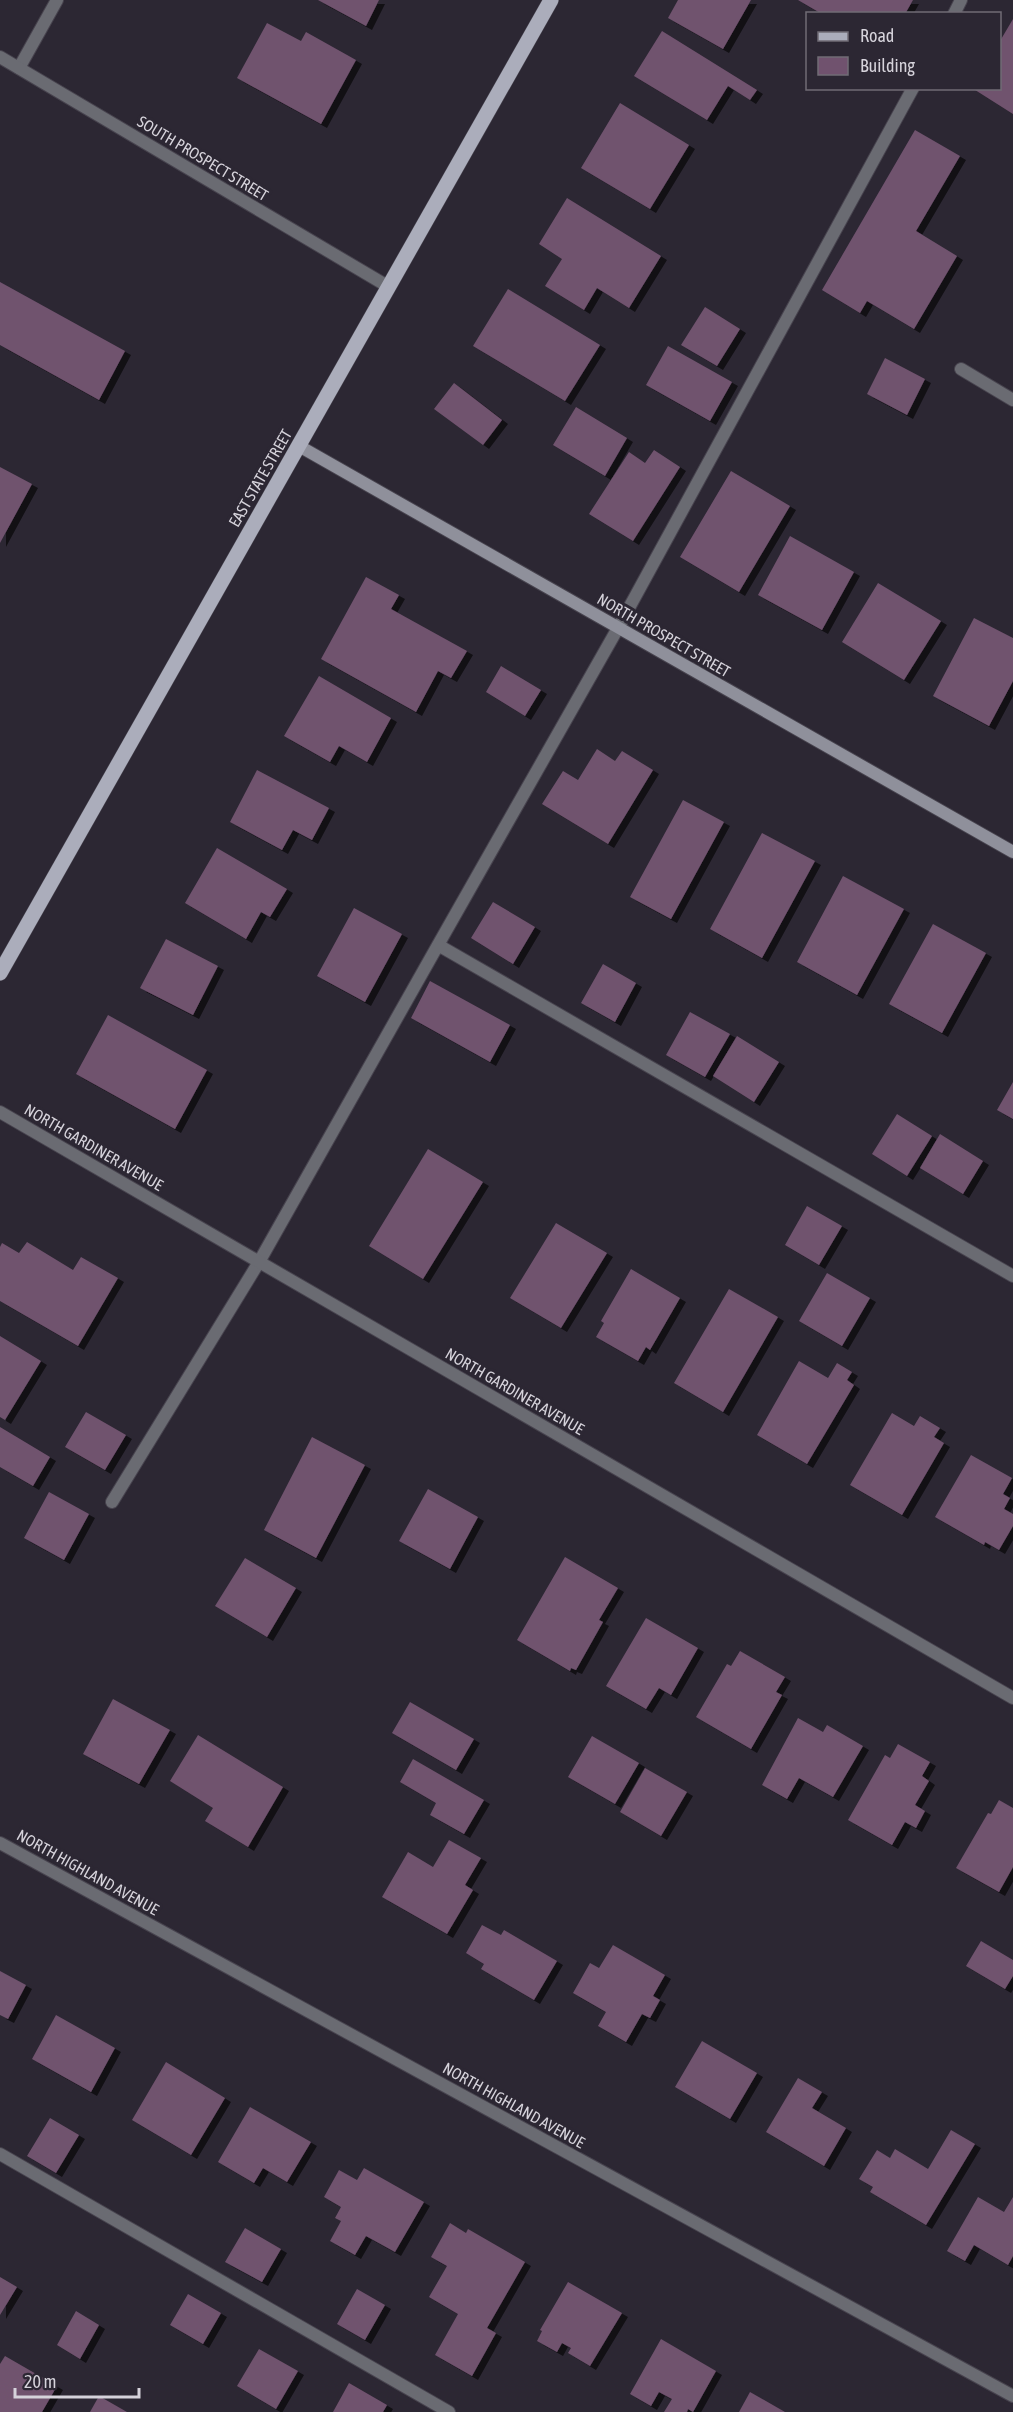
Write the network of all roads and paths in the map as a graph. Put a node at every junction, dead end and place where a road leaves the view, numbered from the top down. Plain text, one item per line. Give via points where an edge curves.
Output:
1 (57, 0) edge
2 (551, 0) edge
3 (0, 57) edge
4 (19, 68) junction
5 (912, 90) edge
6 (389, 287) junction
7 (961, 369) dead end
8 (1013, 400) edge
9 (299, 446) junction
10 (618, 628) junction
11 (1013, 852) edge
12 (438, 945) junction
13 (0, 973) edge
14 (0, 1112) edge
15 (259, 1262) junction
16 (1013, 1276) edge
17 (112, 1502) dead end
18 (1013, 1698) edge
19 (0, 1843) edge
20 (0, 2154) edge
21 (1013, 2396) edge
22 (449, 2412) edge

1 - 4 street
2 - 6 main road, EAST STATE STREET
3 - 4 street, SOUTH PROSPECT STREET
4 - 6 street, SOUTH PROSPECT STREET
5 - 10 street
6 - 9 main road, EAST STATE STREET
7 - 8 street
9 - 10 street, NORTH PROSPECT STREET
9 - 13 main road, EAST STATE STREET
10 - 11 street, NORTH PROSPECT STREET
10 - 12 street
12 - 15 street
12 - 16 street
14 - 15 street, NORTH GARDINER AVENUE
15 - 17 street
15 - 18 street, NORTH GARDINER AVENUE
19 - 21 street, NORTH HIGHLAND AVENUE
20 - 22 street

